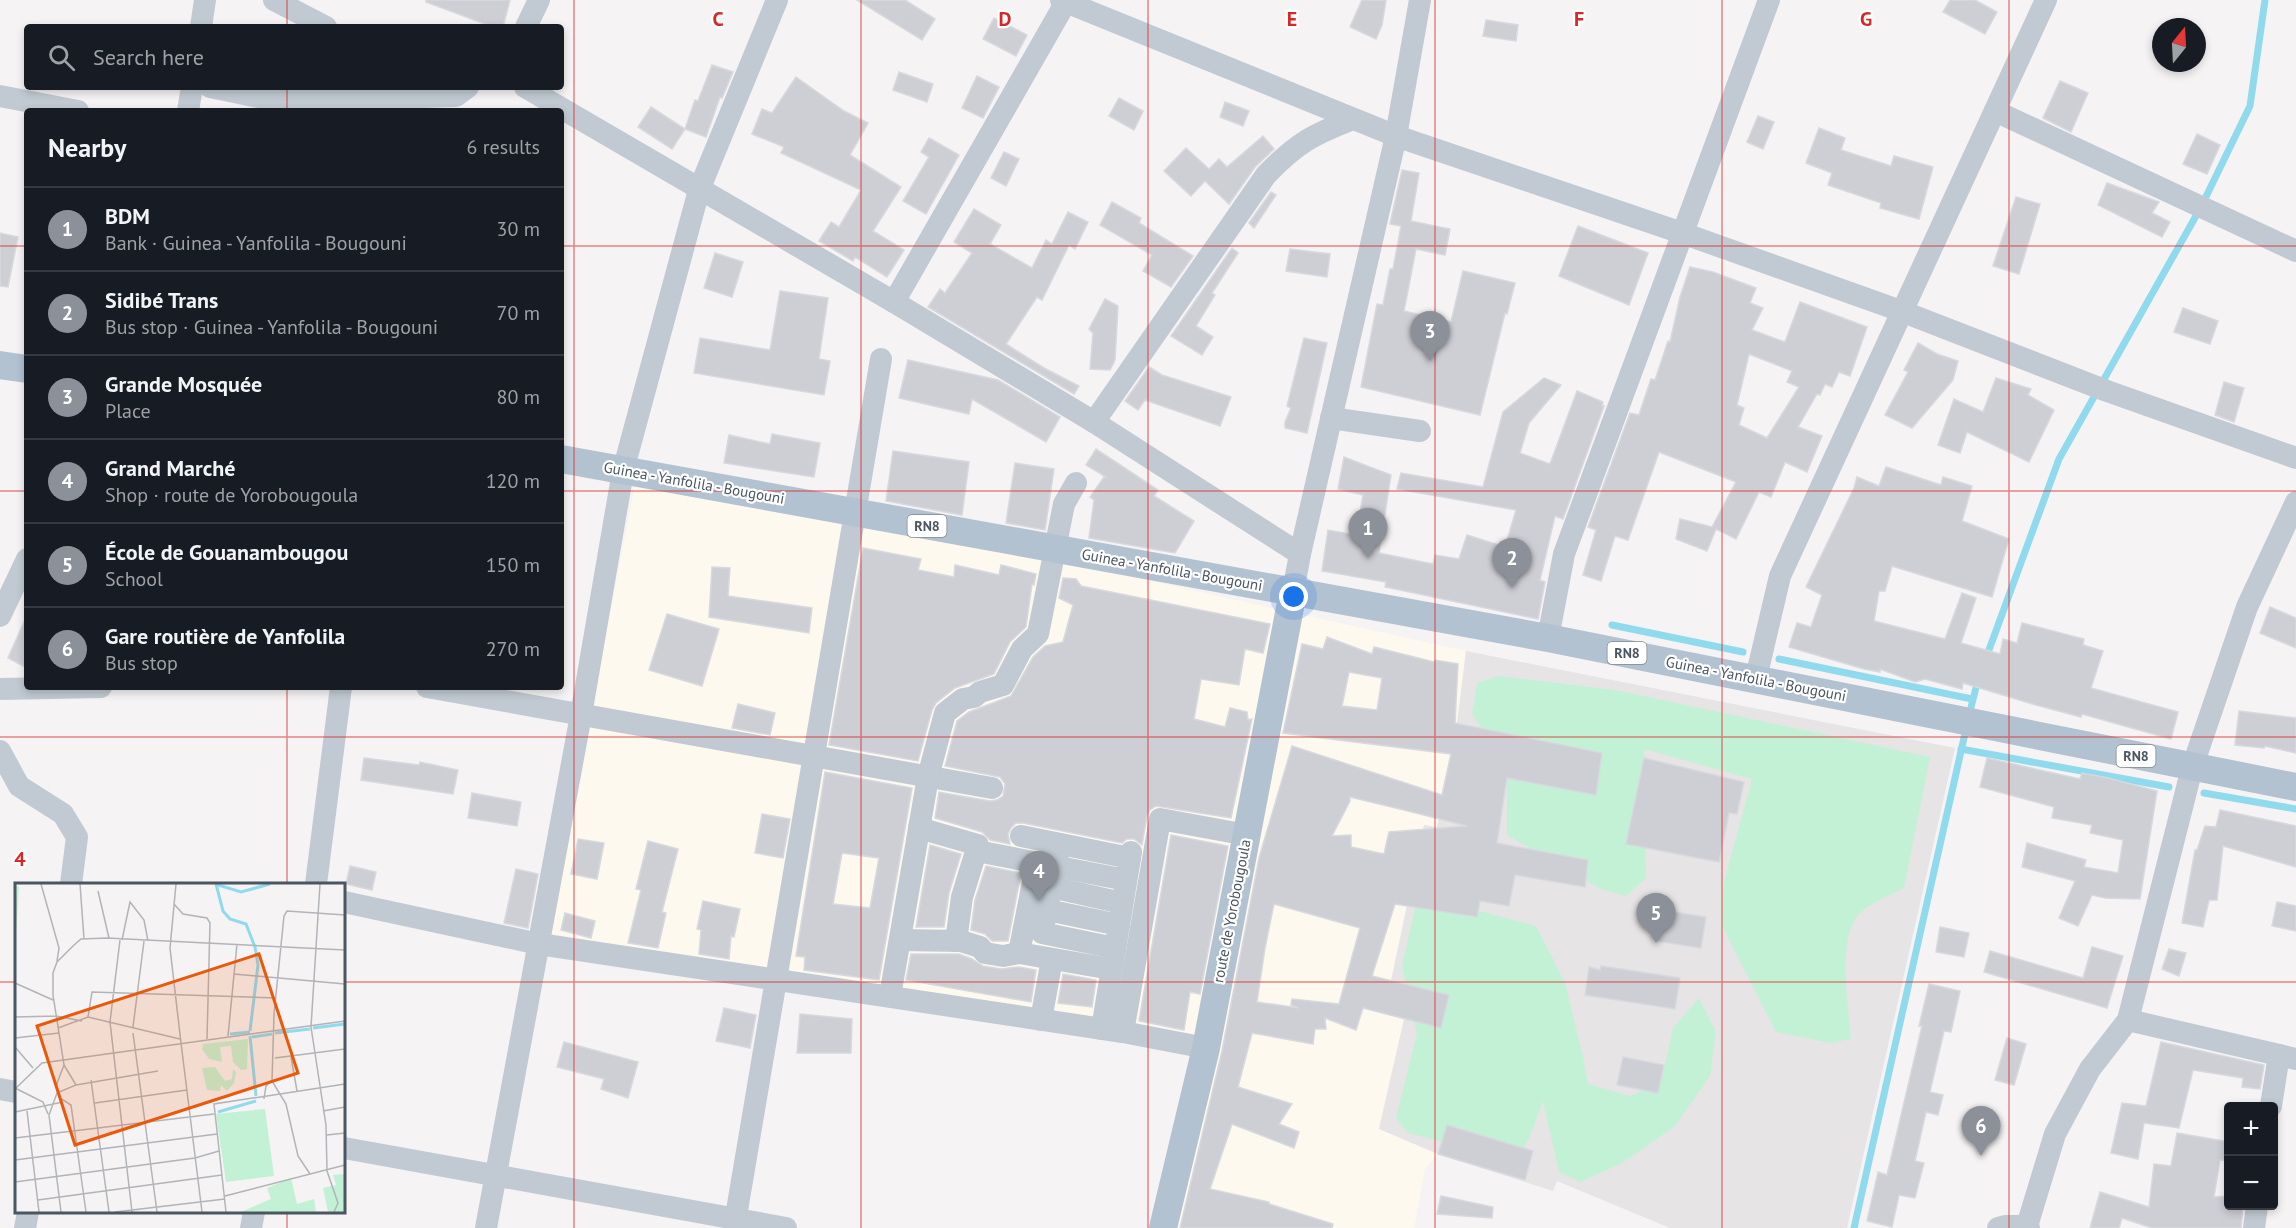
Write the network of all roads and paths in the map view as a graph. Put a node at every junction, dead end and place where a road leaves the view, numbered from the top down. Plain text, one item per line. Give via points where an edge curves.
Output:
1 (205, 0) edge
2 (274, 0) edge
3 (539, 0) edge
4 (777, 0) edge
5 (1420, 0) edge
6 (1769, 0) edge
7 (2046, 0) edge
8 (1065, 1) edge
9 (201, 24) edge
10 (320, 24) edge
11 (527, 24) edge
12 (192, 90) edge
13 (225, 90) edge
14 (455, 90) edge
15 (530, 90) edge
16 (0, 96) edge
17 (62, 108) edge
18 (188, 108) edge
19 (560, 108) edge
20 (564, 110) edge
21 (1995, 111) junction
22 (1353, 119) junction
23 (1396, 136) junction
24 (699, 190) junction
25 (1682, 233) junction
26 (2296, 251) edge
27 (894, 302) junction
28 (1901, 311) junction
29 (881, 359) dead end
30 (0, 365) edge
31 (24, 369) edge
32 (1331, 418) junction
33 (1094, 423) junction
34 (1420, 431) dead end
35 (2296, 458) edge
36 (564, 460) edge
37 (623, 471) junction
38 (1076, 483) dead end
39 (2296, 502) edge
40 (854, 513) junction
41 (1056, 549) junction
42 (1300, 554) junction
43 (24, 565) edge
44 (1293, 592) junction
45 (0, 616) edge
46 (1548, 638) junction
47 (1756, 678) junction
48 (0, 689) edge
49 (24, 689) edge
50 (341, 690) edge
51 (444, 690) edge
52 (581, 715) junction
53 (0, 751) edge
54 (813, 756) junction
55 (2192, 768) junction
56 (928, 777) junction
57 (10, 785) edge
58 (2296, 787) edge
59 (992, 788) dead end
60 (919, 828) junction
61 (1247, 835) junction
62 (1020, 836) dead end
63 (976, 851) junction
64 (1051, 865) junction
65 (1128, 865) junction
66 (1150, 874) junction
67 (71, 883) edge
68 (316, 883) edge
69 (345, 902) edge
70 (1122, 903) junction
71 (900, 940) junction
72 (956, 941) junction
73 (539, 944) junction
74 (1120, 947) junction
75 (1019, 954) junction
76 (1052, 959) junction
77 (777, 979) junction
78 (890, 996) junction
79 (1041, 1020) junction
80 (2128, 1020) junction
81 (1112, 1031) junction
82 (1206, 1048) junction
83 (2287, 1057) edge
84 (0, 1089) edge
85 (15, 1092) edge
86 (2273, 1102) edge
87 (345, 1148) edge
88 (495, 1177) junction
89 (2256, 1210) edge
90 (28, 1213) edge
91 (254, 1213) edge
92 (735, 1223) edge
93 (2028, 1227) edge
94 (25, 1228) edge
95 (251, 1228) edge
96 (486, 1228) edge
97 (786, 1228) edge
98 (1163, 1228) edge
99 (1998, 1228) edge
100 (2254, 1228) edge

1 - 9 street
2 - 10 street
3 - 11 street
4 - 24 street
5 - 23 street
6 - 25 street
7 - 21 street
8 - 22 street
8 - 27 street
12 - 18 street
13 - 14 street via 278,101
15 - 19 street
16 - 17 street
20 - 24 street
21 - 26 street
21 - 28 street
22 - 23 street
22 - 33 street via 1315,134 1291,150 1266,175
23 - 25 street
23 - 32 street
24 - 27 street
24 - 37 street
25 - 28 street
25 - 46 street via 1564,554
27 - 33 street
28 - 35 street
28 - 47 street via 1780,576
29 - 40 street
30 - 31 main road
32 - 34 street
32 - 42 street
33 - 42 street
36 - 37 main road, Guinea - Yanfolila - Bougouni / RN8
37 - 40 main road, Guinea - Yanfolila - Bougouni / RN8
37 - 52 street
38 - 41 street via 1065,504
39 - 55 street via 2247,607
40 - 41 main road, Guinea - Yanfolila - Bougouni / RN8
40 - 54 street
41 - 44 main road, Guinea - Yanfolila - Bougouni / RN8
41 - 56 street via 1038,634 1023,649 1003,685 963,699 945,713
42 - 44 street
43 - 45 street
44 - 46 main road, Guinea - Yanfolila - Bougouni / RN8
44 - 61 main road, route de Yorobougoula
46 - 47 main road, Guinea - Yanfolila - Bougouni / RN8
47 - 55 main road, Guinea - Yanfolila - Bougouni / RN8
48 - 49 street
50 - 68 street
51 - 52 street
52 - 54 street
52 - 73 street
53 - 57 street
54 - 56 street
54 - 77 street
55 - 58 main road, Guinea - Yanfolila - Bougouni / RN8
55 - 80 street
56 - 59 street
56 - 60 street
57 - 67 street via 63,814 77,837
60 - 63 street via 978,845
60 - 71 street
61 - 66 street via 1160,819
61 - 82 main road, route de Yorobougoula
62 - 64 street
63 - 64 street
63 - 72 street via 962,897
64 - 65 street
64 - 70 street
64 - 74 street via 1047,910
64 - 75 street
65 - 66 street
65 - 70 street
66 - 74 street
69 - 73 street
70 - 74 street
71 - 72 street
71 - 78 street
72 - 75 street via 994,955
73 - 77 street
73 - 88 street
74 - 76 street
74 - 81 street
74 - 81 street
75 - 76 street
76 - 79 street
77 - 78 street
77 - 92 street
78 - 79 street
79 - 81 street
80 - 83 street
80 - 93 street via 2090,1069 2055,1134
81 - 82 street
82 - 98 main road, route de Yorobougoula
83 - 86 street
84 - 85 street
87 - 88 street
88 - 92 street
88 - 96 street
89 - 100 street
90 - 94 street
91 - 95 street
92 - 97 street
93 - 99 street

